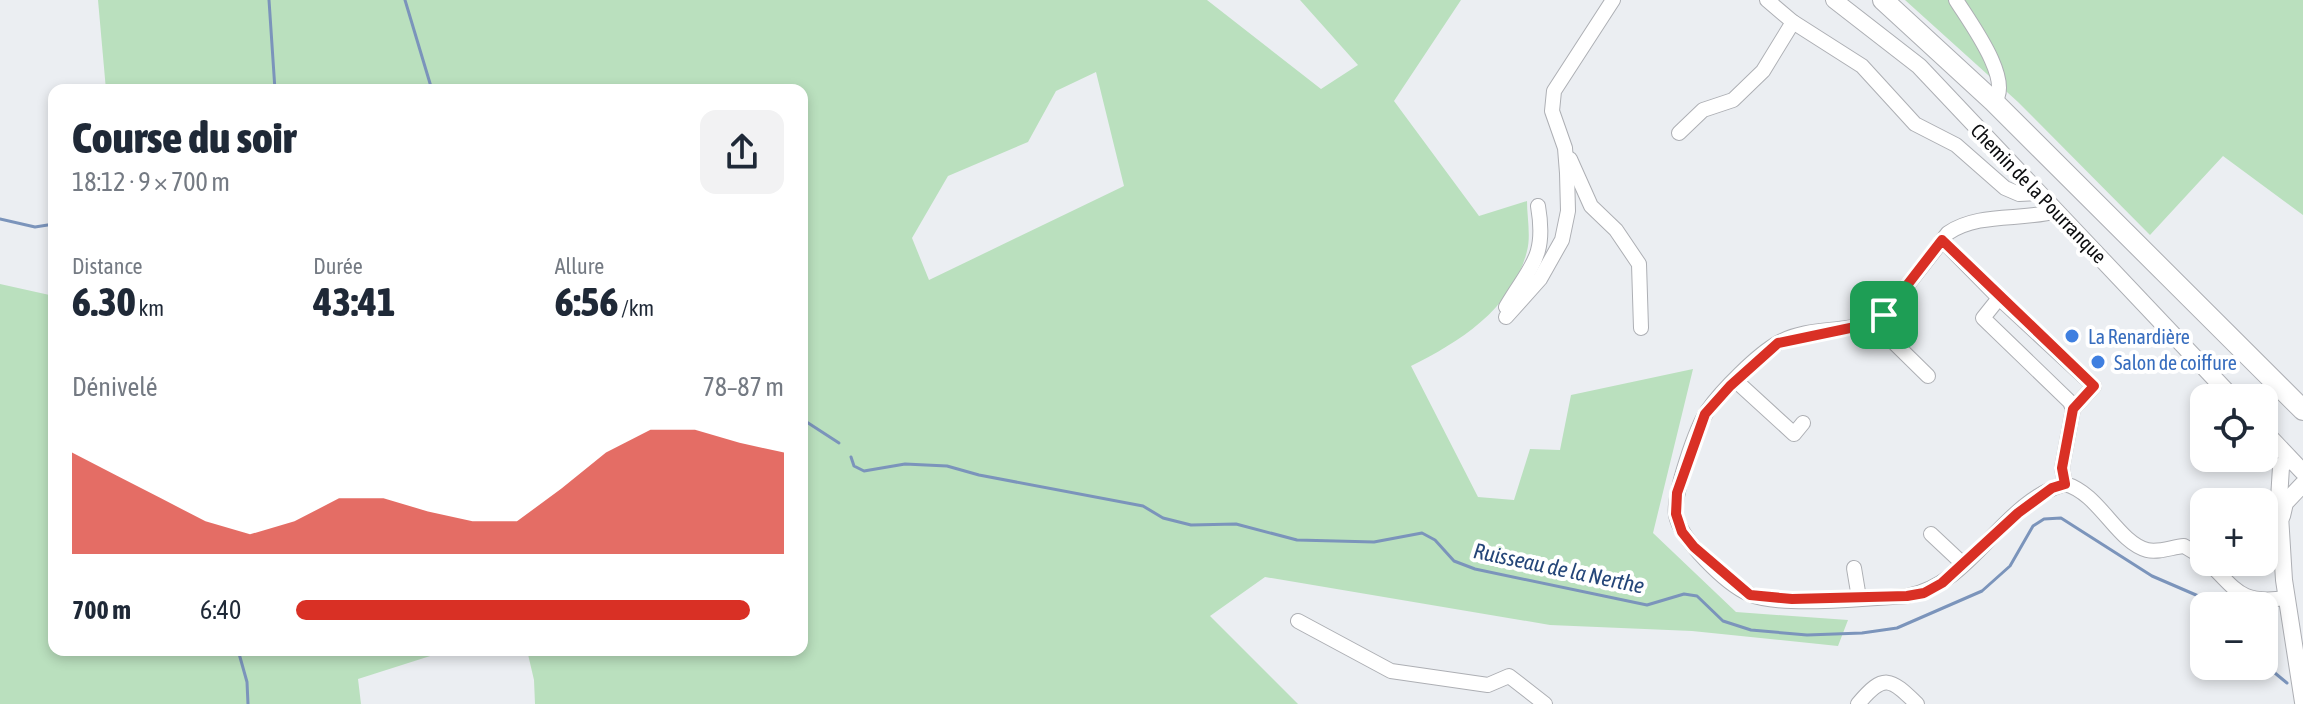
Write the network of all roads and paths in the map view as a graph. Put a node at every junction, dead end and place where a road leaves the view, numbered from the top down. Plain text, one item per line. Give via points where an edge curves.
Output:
1 (1613, 0) edge
2 (1767, 0) edge
3 (1834, 0) edge
4 (1883, 0) edge
5 (1956, 0) edge
6 (1793, 22) junction
7 (1994, 102) junction
8 (1679, 133) dead end
9 (1565, 148) junction
10 (2039, 193) junction
11 (1538, 206) dead end
12 (2057, 211) junction
13 (1942, 240) junction
14 (1999, 298) junction
15 (1874, 323) junction
16 (1641, 328) dead end
17 (1928, 376) dead end
18 (1736, 381) junction
19 (2220, 384) edge
20 (2073, 409) junction
21 (2303, 410) edge
22 (1803, 423) dead end
23 (2278, 446) edge
24 (2289, 458) junction
25 (2303, 472) edge
26 (2065, 484) junction
27 (2303, 484) edge
28 (2282, 517) junction
29 (1931, 534) dead end
30 (2190, 550) edge
31 (1963, 564) junction
32 (1854, 568) dead end
33 (2222, 576) edge
34 (1859, 598) junction
35 (2286, 598) junction
36 (1298, 621) dead end
37 (2303, 701) edge
38 (1545, 704) edge
39 (1858, 704) edge
40 (1917, 704) edge
41 (2297, 704) edge

1 - 9 street via 1554,91 1552,111
2 - 6 street
3 - 10 street, Chemin de la Pourranque via 1919,66
4 - 7 main road
5 - 7 street via 1996,70 2000,89
6 - 8 street via 1763,71 1733,100 1703,110
6 - 10 street via 1862,66 1915,124 1956,145 2005,188
7 - 21 main road
9 - 11 street via 1568,211 1562,240 1540,279 1506,317 1502,314 1529,276 1544,237
9 - 16 street via 1591,206 1639,264
10 - 12 street, Chemin de la Pourranque
12 - 13 street via 1961,224
12 - 19 street, Chemin de la Pourranque
13 - 14 street
13 - 15 street
14 - 20 street via 1983,318
14 - 20 street via 2094,386
15 - 17 street
15 - 18 street via 1778,343
18 - 22 street via 1794,434
18 - 34 street via 1705,414 1677,493 1682,532 1750,595
20 - 26 street via 2062,468
23 - 24 street
24 - 25 street
24 - 28 street via 2278,477
26 - 30 street via 2088,497 2140,547
26 - 31 street via 2036,498
27 - 28 street via 2285,503
28 - 35 street
29 - 31 street
31 - 34 street via 1924,593
32 - 34 street
33 - 35 street via 2253,600
35 - 37 street
36 - 38 street via 1391,671 1488,685 1509,676
37 - 41 street
39 - 40 street via 1874,684 1886,681

